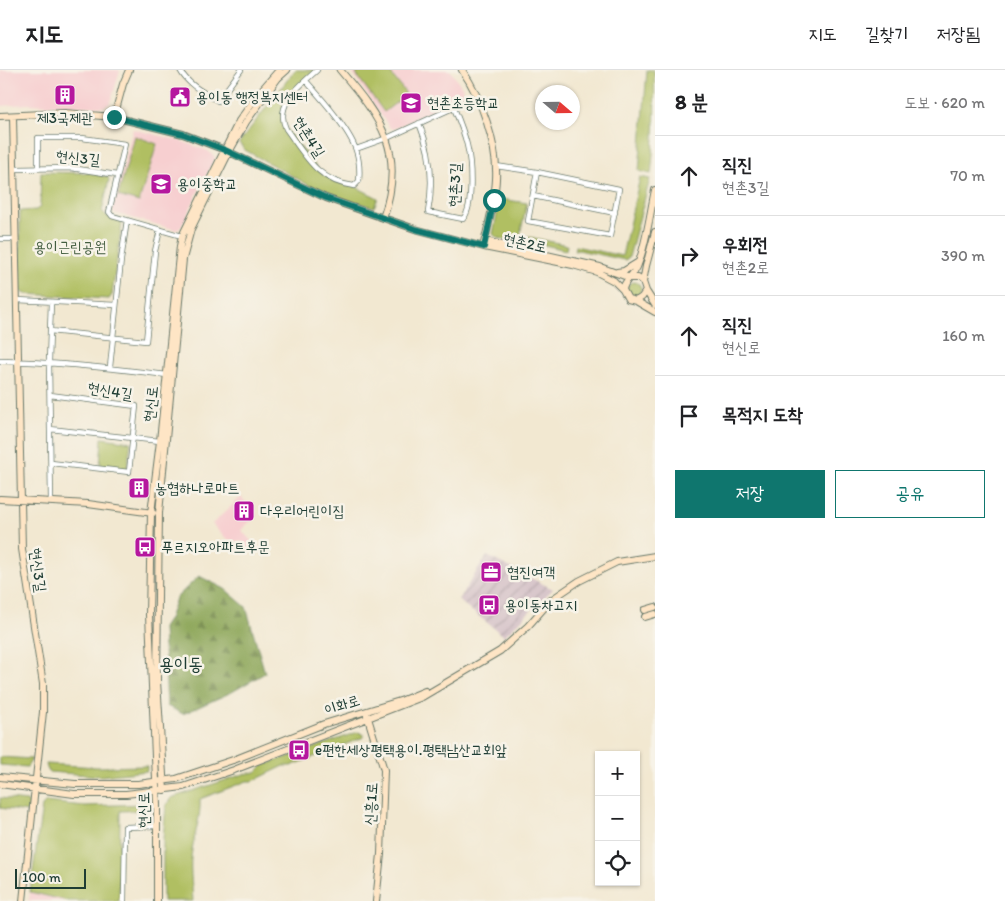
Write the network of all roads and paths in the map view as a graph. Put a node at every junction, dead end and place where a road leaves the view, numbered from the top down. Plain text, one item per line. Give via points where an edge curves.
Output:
1 (130, 70) edge
2 (180, 70) edge
3 (241, 70) edge
4 (279, 70) edge
5 (287, 70) edge
6 (317, 70) edge
7 (340, 70) edge
8 (462, 70) edge
9 (306, 81) junction
10 (477, 97) junction
11 (454, 108) junction
12 (0, 116) edge
13 (13, 116) junction
14 (114, 117) junction
15 (419, 123) junction
16 (387, 138) junction
17 (356, 149) junction
18 (227, 151) junction
19 (496, 166) junction
20 (38, 168) junction
21 (14, 169) junction
22 (536, 172) junction
23 (117, 175) junction
24 (655, 190) edge
25 (533, 196) junction
26 (615, 212) junction
27 (383, 218) junction
28 (127, 220) junction
29 (160, 230) junction
30 (655, 232) edge
31 (182, 236) junction
32 (0, 239) edge
33 (16, 239) junction
34 (484, 244) junction
35 (639, 260) junction
36 (614, 271) junction
37 (630, 278) junction
38 (643, 282) junction
39 (623, 290) junction
40 (646, 291) junction
41 (17, 300) junction
42 (636, 300) junction
43 (51, 302) junction
44 (116, 305) junction
45 (655, 305) edge
46 (655, 312) edge
47 (50, 331) junction
48 (114, 338) junction
49 (0, 361) edge
50 (18, 361) junction
51 (49, 362) junction
52 (110, 368) junction
53 (167, 375) junction
54 (50, 395) junction
55 (50, 429) junction
56 (133, 438) junction
57 (160, 441) junction
58 (51, 463) junction
59 (0, 499) edge
60 (20, 500) junction
61 (51, 502) junction
62 (151, 513) junction
63 (158, 514) junction
64 (655, 554) edge
65 (655, 607) edge
66 (645, 610) dead end
67 (655, 614) edge
68 (645, 618) dead end
69 (365, 710) junction
70 (367, 718) junction
71 (0, 777) edge
72 (35, 781) junction
73 (159, 781) junction
74 (0, 784) edge
75 (34, 789) junction
76 (164, 790) junction
77 (156, 792) junction
78 (156, 826) junction
79 (23, 901) edge
80 (124, 901) edge
81 (156, 901) edge
82 (376, 901) edge

1 - 14 street
2 - 3 street via 194,87 218,101
4 - 18 street via 239,121
5 - 18 street, 현신로
6 - 9 street, 현촌4길
7 - 16 street via 377,118
8 - 10 street
9 - 17 street, 현촌4길 via 328,106
9 - 17 street, 현촌4길 via 286,101 282,114 283,123 315,169 354,186 359,181
10 - 11 street
10 - 19 street
11 - 15 street
11 - 15 street, 현촌3길 via 468,148 469,210 463,219 428,212 432,191 431,166
12 - 13 street
13 - 14 street via 65,113
13 - 21 street, 현신3길
14 - 18 street via 183,134
15 - 16 street
16 - 17 street
16 - 27 street via 393,176
18 - 27 street, 현촌2로 via 326,198
18 - 31 street, 현신로
18 - 63 street, 현신로 via 191,228 183,259
19 - 22 street
19 - 34 street via 494,200
20 - 21 street, 현신3길
20 - 23 street, 현신3길 via 71,168
20 - 23 street, 현신3길 via 38,138 82,138 125,144
21 - 33 street, 현신3길
22 - 25 street
22 - 26 street via 619,189
23 - 28 street, 현신3길 via 108,212
24 - 35 street
25 - 26 street
25 - 26 street via 528,221 610,236
27 - 34 street, 현촌2로 via 415,229
28 - 29 street, 현신3길
28 - 44 street
29 - 31 street, 현신3길
29 - 48 street via 146,341
30 - 38 street
31 - 53 street, 현신로
32 - 33 street
33 - 41 street, 현신3길
34 - 36 street, 현촌2로
34 - 39 street, 현촌2로 via 597,272
35 - 36 street via 624,271
35 - 37 street
36 - 37 street, 현촌2로
37 - 38 street
37 - 39 street via 624,282
38 - 40 street
39 - 42 street via 628,299
40 - 42 street
40 - 45 street
41 - 43 street
41 - 50 street, 현신3길
42 - 46 street
43 - 44 street
43 - 47 street
44 - 48 street
47 - 48 street
47 - 51 street
48 - 52 street
49 - 50 street
50 - 51 street
50 - 60 street, 현신3길
51 - 52 street
51 - 54 street
52 - 53 street
53 - 57 street, 현신로
54 - 55 street
54 - 56 street, 현신4길 via 136,406
55 - 56 street
55 - 58 street
56 - 57 street
56 - 58 street, 현신4길 via 129,472
57 - 62 street, 현신로
58 - 61 street
59 - 60 street
60 - 61 street
60 - 72 street, 현신3길 via 22,549 43,684
61 - 62 street
62 - 63 street
62 - 73 street, 현신로 via 149,615
63 - 73 street, 현신로
64 - 69 street, 이화로 via 610,562 576,578 555,592 512,638 493,653 422,693
64 - 70 street, 이화로 via 617,562 580,580 551,600 500,651 422,697
65 - 66 street
67 - 68 street
69 - 70 street, 신흥1로
69 - 73 street, 이화로 via 210,768
70 - 76 street, 이화로 via 234,770
70 - 82 street, 신흥1로 via 384,770
71 - 72 street, 이화로
72 - 73 street, 이화로 via 99,785
72 - 75 street, 현신3길
73 - 76 street, 현신로
73 - 77 street, 현신로
74 - 75 street
75 - 77 street via 74,794
75 - 79 street, 현신3길
76 - 77 street, 이화로
77 - 78 street, 현신로
78 - 80 street via 125,827
78 - 81 street, 현신로

